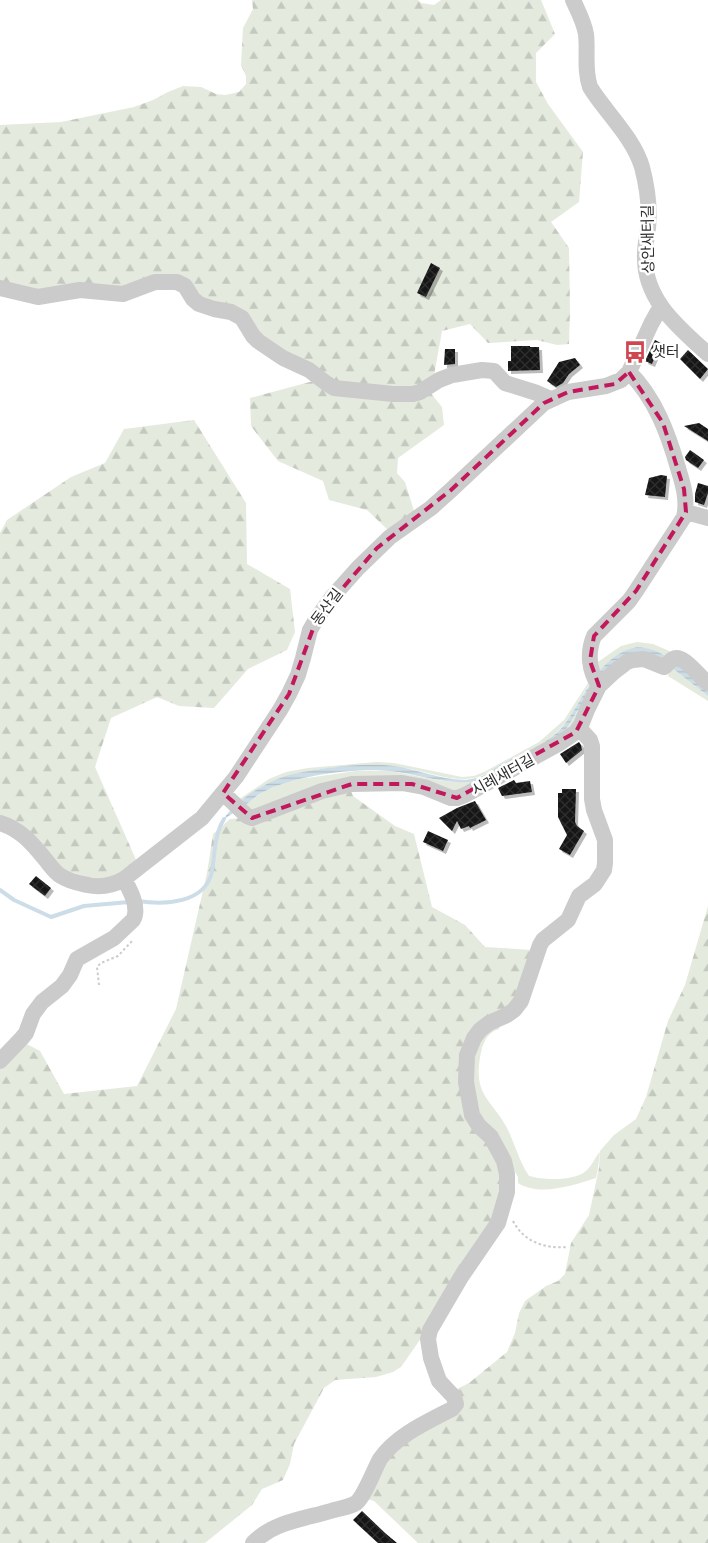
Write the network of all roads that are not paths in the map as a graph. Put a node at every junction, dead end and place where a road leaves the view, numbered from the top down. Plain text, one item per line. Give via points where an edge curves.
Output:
1 (573, 0) edge
2 (0, 288) edge
3 (661, 306) junction
4 (708, 354) edge
5 (629, 372) junction
6 (550, 399) junction
7 (686, 512) junction
8 (708, 518) edge
9 (596, 682) junction
10 (708, 683) edge
11 (580, 728) junction
12 (233, 803) junction
13 (0, 823) edge
14 (124, 879) junction
15 (0, 1061) edge
16 (253, 1543) edge

1 - 3 street, 상안새터길 via 586,33 586,72 590,87 627,139 641,166 649,216 646,269 649,284
2 - 6 street via 38,297 80,290 123,294 155,282 177,282 185,286 199,304 242,318 258,341 334,388 413,394 452,375 482,370 494,371 505,383
3 - 4 street, 상안새터길
3 - 5 street
5 - 6 street, 동산길 via 615,384 568,392
5 - 7 street via 663,423 684,489
6 - 12 street, 동산길 via 451,490 377,548 333,596 310,630 298,675 280,710 236,777
7 - 8 street
7 - 9 street via 629,601 594,636 590,661
9 - 10 street, 시례새터길 via 633,660 644,659 662,667 677,658 683,659
9 - 11 street, 시례새터길
11 - 12 street, 시례새터길 via 560,743 457,798 412,784 390,783 352,784 322,791 257,816 249,817
11 - 16 street via 592,746 592,799 603,833 604,870 595,884 579,896 568,920 543,940 518,1005 507,1015 484,1026 474,1038 467,1056 466,1082 472,1115 504,1161 507,1192 498,1223 430,1330 429,1347 436,1375 456,1400 455,1406 392,1446 355,1503 280,1525
12 - 14 street, 동산길 via 196,822
13 - 14 street, 동산길 via 21,833 54,870 70,881 101,887
14 - 15 street via 136,912 133,920 114,938 77,960 62,986 42,1002 26,1033

